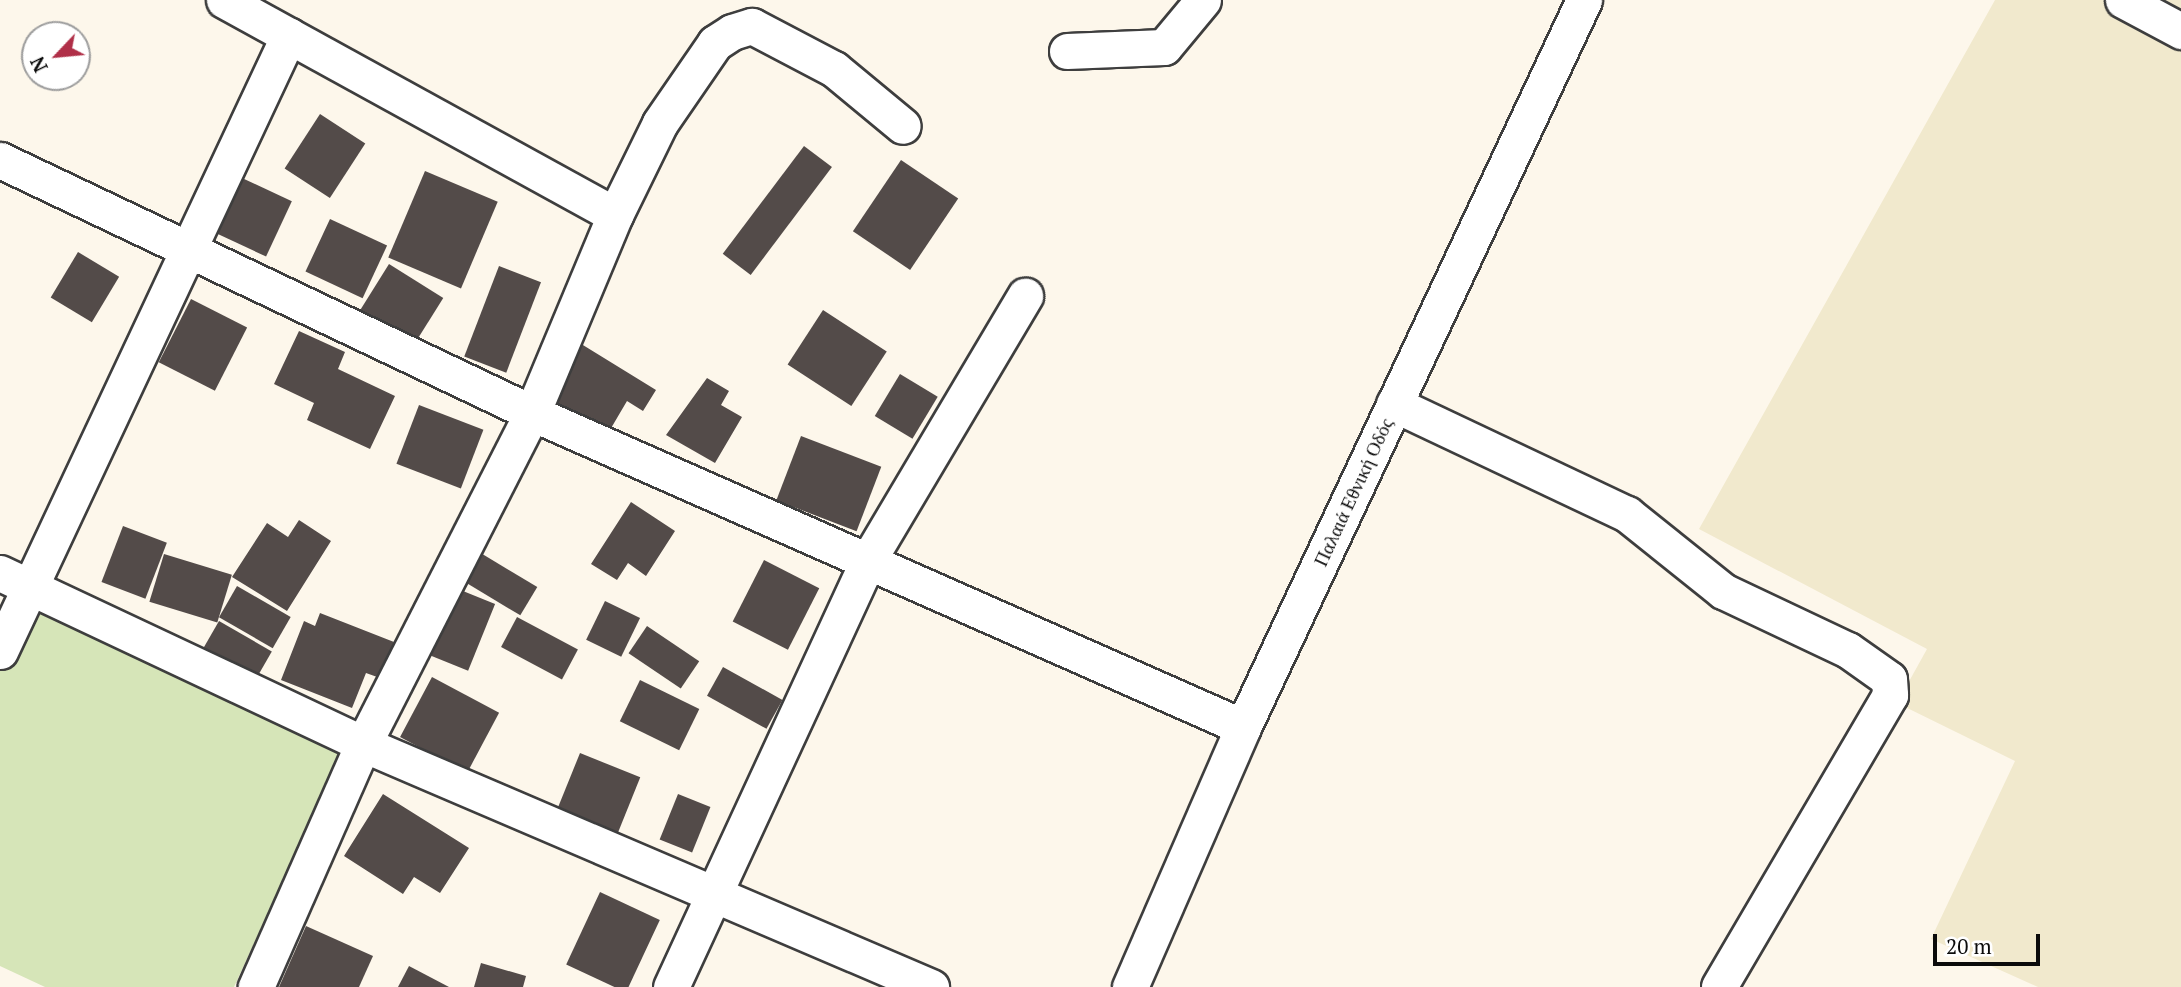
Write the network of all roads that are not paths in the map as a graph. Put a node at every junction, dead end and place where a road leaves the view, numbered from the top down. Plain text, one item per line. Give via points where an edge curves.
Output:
1 (224, 0) edge
2 (1203, 0) edge
3 (1584, 0) edge
4 (2123, 0) edge
5 (2181, 31) edge
6 (289, 35) junction
7 (1067, 51) dead end
8 (903, 126) dead end
9 (0, 160) edge
10 (615, 215) junction
11 (183, 251) junction
12 (1025, 296) dead end
13 (1394, 404) junction
14 (532, 413) junction
15 (870, 557) junction
16 (14, 580) edge
17 (0, 651) edge
18 (1243, 727) junction
19 (363, 744) junction
20 (716, 893) junction
21 (256, 987) edge
22 (671, 987) edge
23 (930, 987) edge
24 (1130, 987) edge
25 (1719, 987) edge

1 - 6 street
2 - 7 street via 1164,47
3 - 13 street, Παλαιά Εθνική Οδός
4 - 5 street
6 - 10 street
6 - 11 street
8 - 10 street via 834,69 751,26 715,43 660,122
9 - 11 street
10 - 14 street
11 - 14 street
11 - 16 street
12 - 15 street
13 - 18 street, Παλαιά Εθνική Οδός
13 - 25 street via 1626,514 1723,591 1849,650 1889,679 1890,695
14 - 15 street
14 - 19 street
15 - 18 street
15 - 20 street
16 - 17 street
16 - 19 street
18 - 24 street, Παλαιά Εθνική Οδός
19 - 20 street
19 - 21 street
20 - 22 street
20 - 23 street

